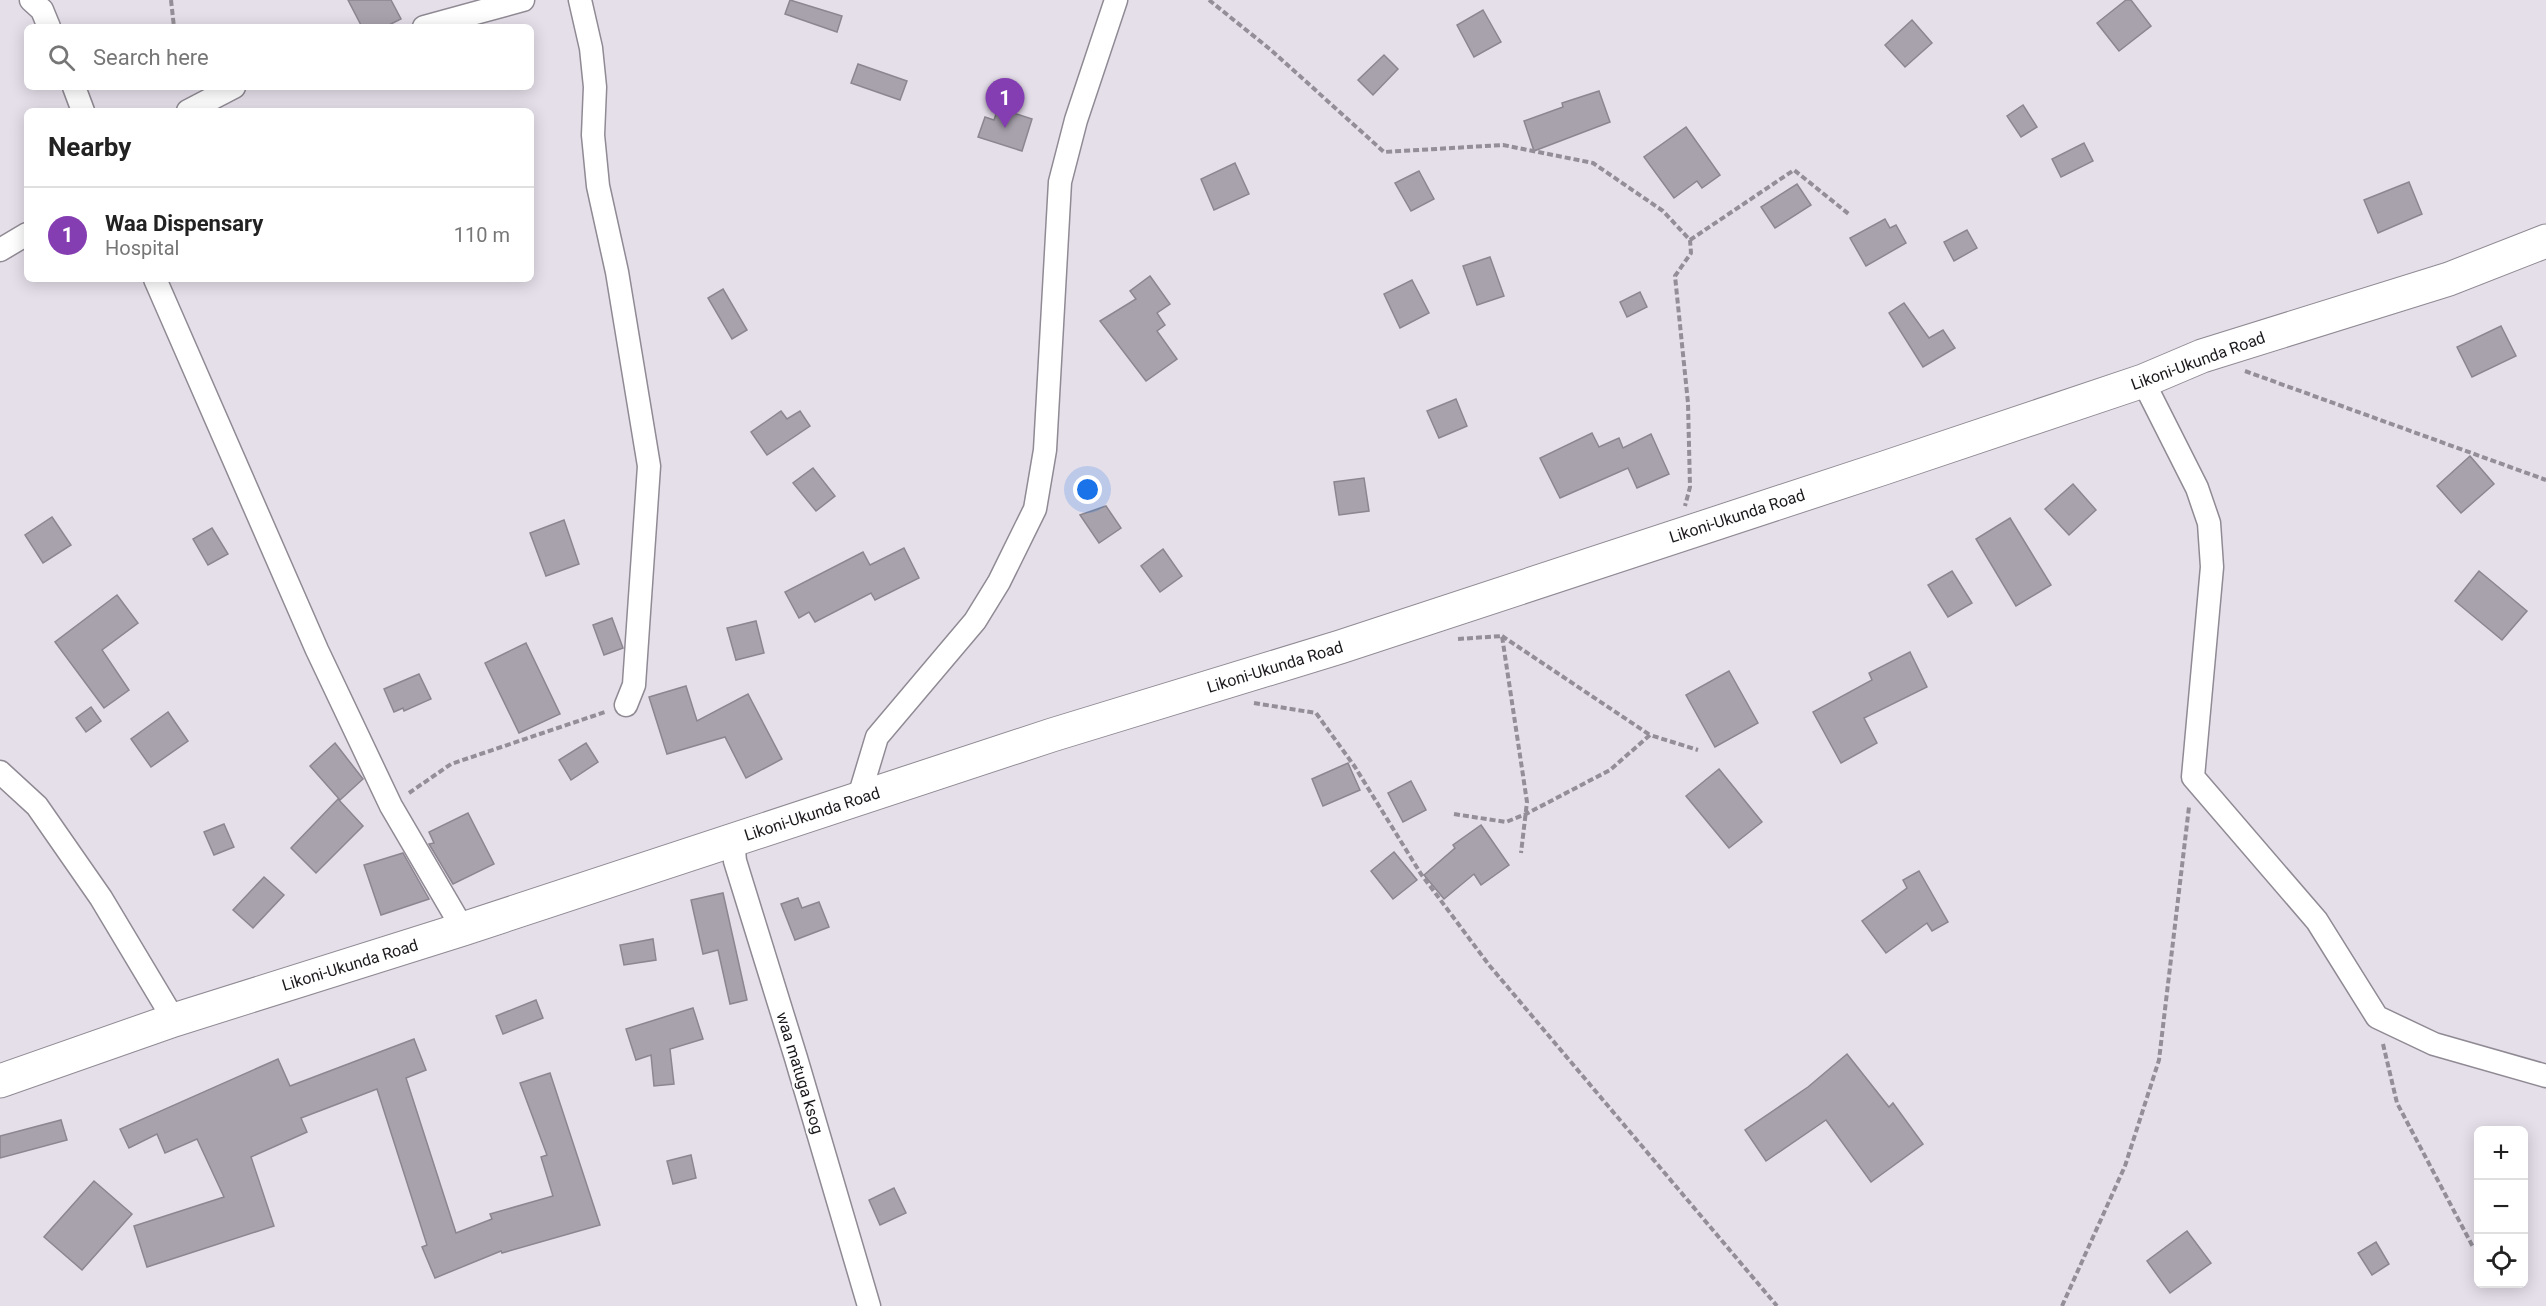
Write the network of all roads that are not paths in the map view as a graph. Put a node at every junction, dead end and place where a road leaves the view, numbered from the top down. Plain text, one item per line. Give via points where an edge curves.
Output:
1 (31, 0) edge
2 (523, 0) edge
3 (580, 0) edge
4 (1116, 0) edge
5 (48, 24) edge
6 (435, 24) edge
7 (75, 90) edge
8 (228, 90) edge
9 (82, 108) edge
10 (195, 108) edge
11 (24, 236) edge
12 (2546, 241) edge
13 (0, 250) edge
14 (156, 282) edge
15 (2143, 381) junction
16 (626, 705) road end
17 (0, 772) edge
18 (858, 800) junction
19 (733, 840) junction
20 (463, 929) junction
21 (174, 1020) junction
22 (2546, 1076) edge
23 (0, 1081) edge
24 (868, 1306) edge

1 - 5 street via 42,10
2 - 6 street
3 - 16 street via 595,87 593,135 598,186 650,466 634,685
4 - 18 street via 1060,182 1045,450 1035,509 975,621 877,737
7 - 9 street
8 - 10 street
11 - 13 street
12 - 15 highway, Likoni-Ukunda Road via 2448,279 2202,356
14 - 20 street via 391,806
15 - 18 highway, Likoni-Ukunda Road via 1340,647 1052,735
15 - 22 street via 2197,488 2209,523 2212,567 2193,777 2317,921 2377,1017 2434,1044
17 - 21 street via 36,806 101,898
18 - 19 highway, Likoni-Ukunda Road
19 - 20 highway, Likoni-Ukunda Road
19 - 24 street, waa matuga ksog via 735,861
20 - 21 highway, Likoni-Ukunda Road
21 - 23 highway, Likoni-Ukunda Road

